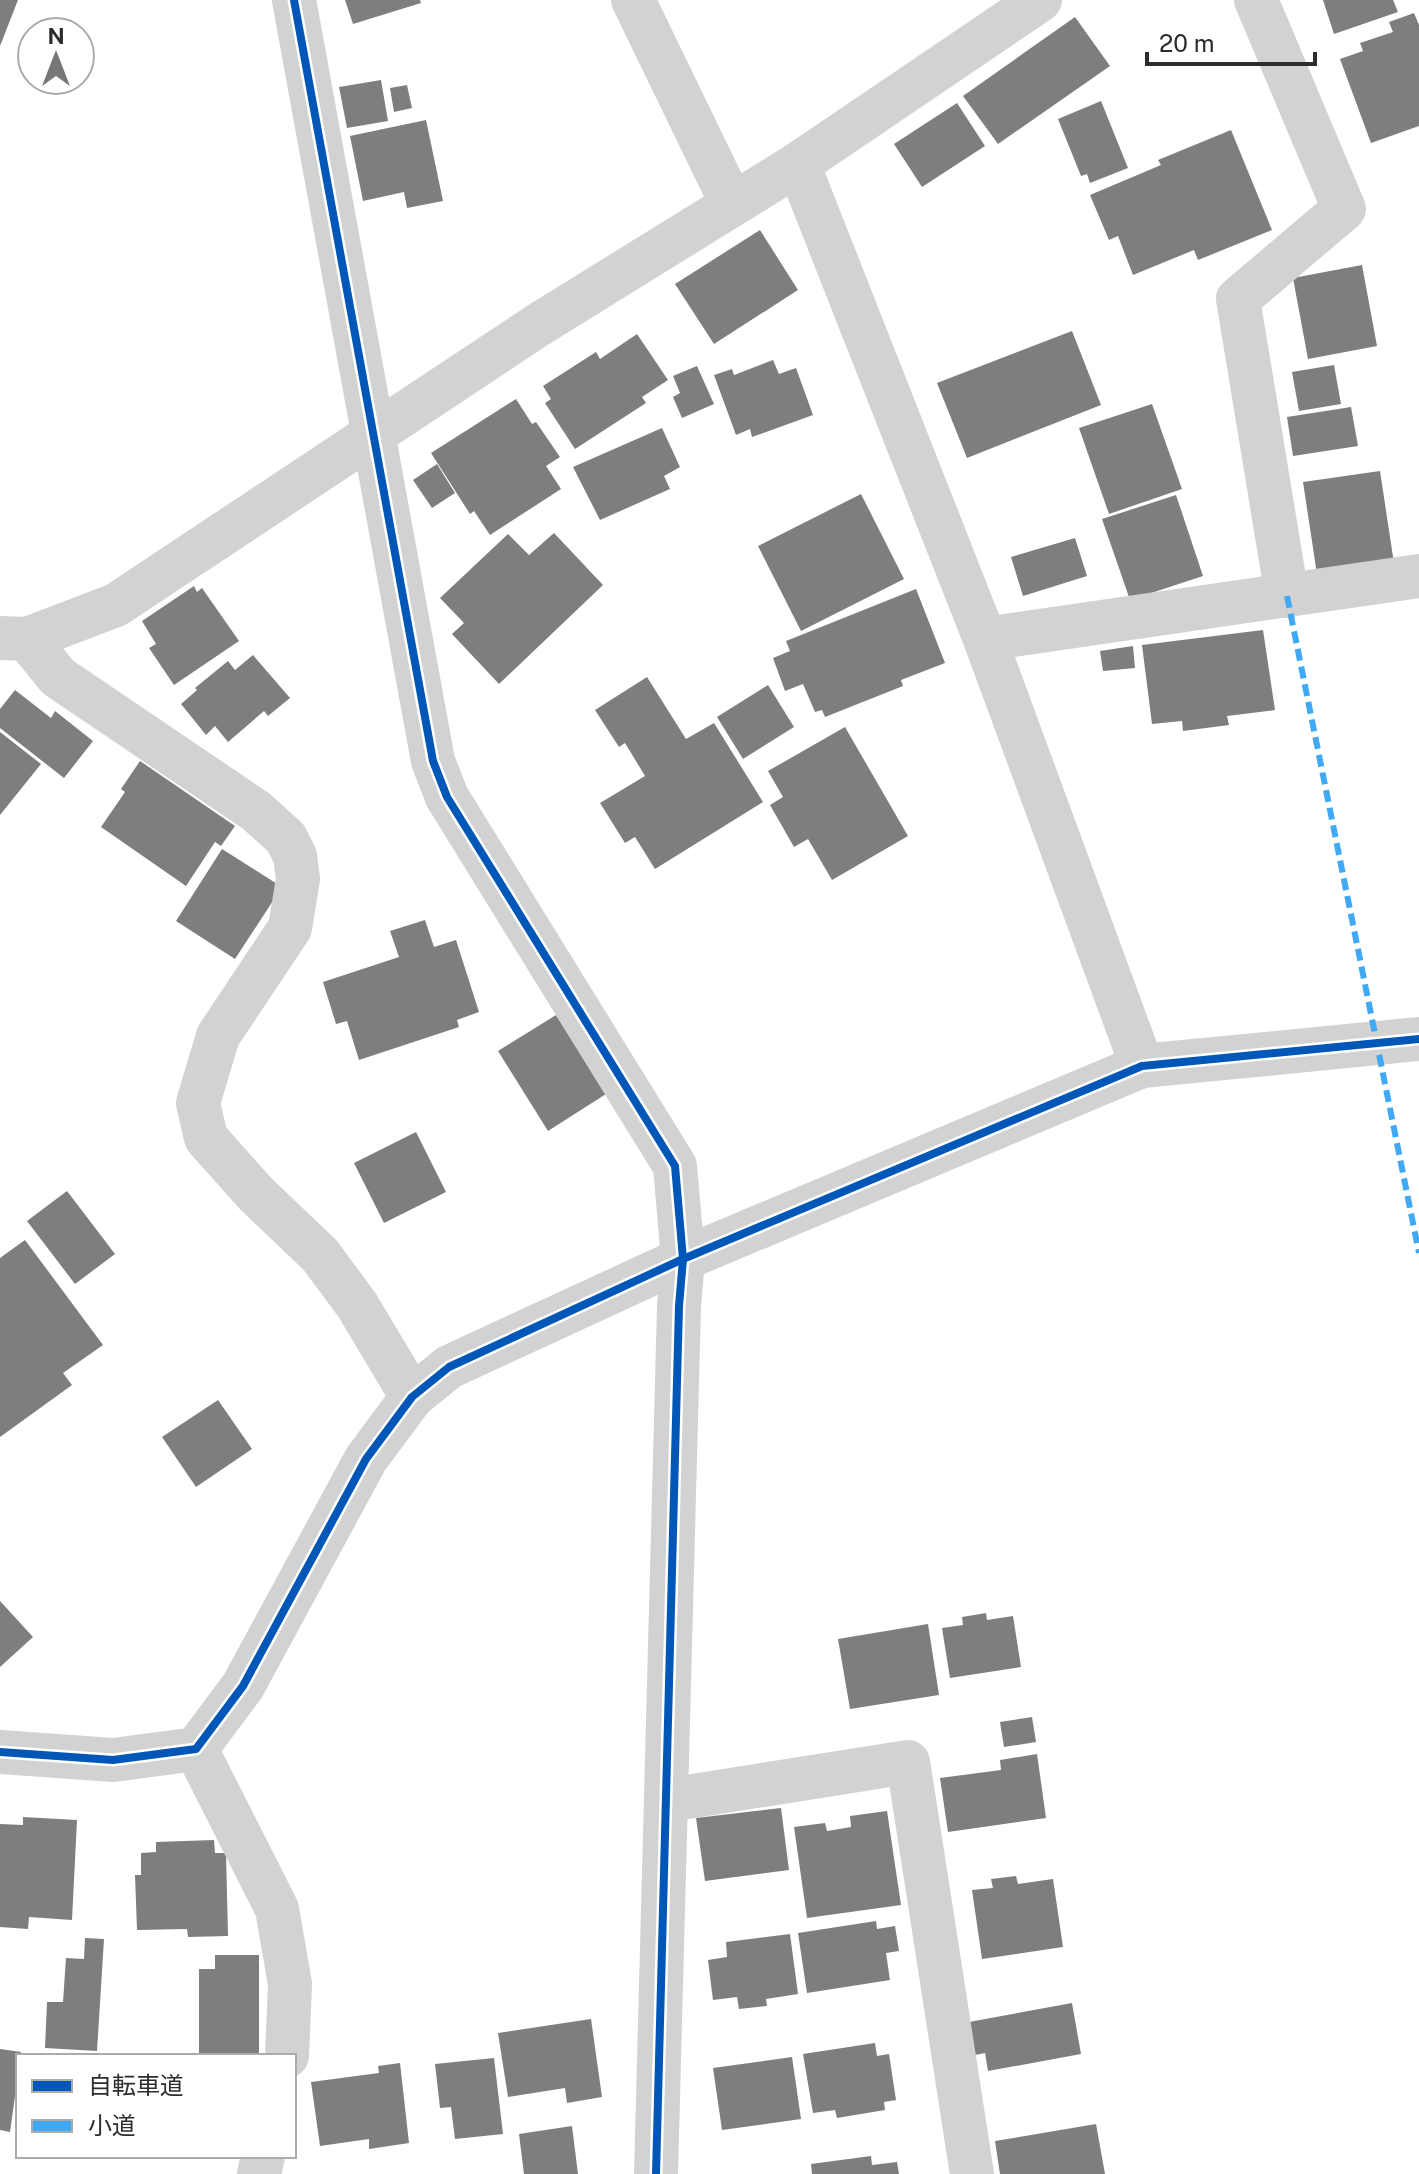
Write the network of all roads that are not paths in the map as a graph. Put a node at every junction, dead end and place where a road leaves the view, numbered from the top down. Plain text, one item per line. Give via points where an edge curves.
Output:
1 (294, 0) edge
2 (633, 0) edge
3 (1040, 0) edge
4 (1256, 0) edge
5 (798, 164) junction
6 (732, 204) junction
7 (372, 434) junction
8 (1419, 576) edge
9 (1287, 596) junction
10 (13, 639) edge
11 (985, 639) junction
12 (1419, 1039) edge
13 (1142, 1066) junction
14 (683, 1259) junction
15 (412, 1397) junction
16 (196, 1749) junction
17 (0, 1752) edge
18 (668, 1800) junction
19 (287, 2054) edge
20 (656, 2174) edge
21 (972, 2174) edge

1 - 7 street
2 - 6 street
3 - 5 street
4 - 9 street via 1344,209 1238,299
5 - 6 street
5 - 11 street
6 - 7 street
7 - 10 street via 116,605
7 - 14 street via 433,761 447,797 675,1166
8 - 9 street
9 - 11 street
10 - 15 street via 58,677 256,811 286,838 298,879 290,928 218,1036 198,1103 206,1138 320,1255
11 - 13 street
12 - 13 street
13 - 14 street
14 - 15 street via 449,1367
14 - 18 street
15 - 16 street via 366,1459 243,1686
16 - 17 street via 113,1760
16 - 19 street via 277,1909 290,1984
18 - 20 street
18 - 21 street via 908,1762

